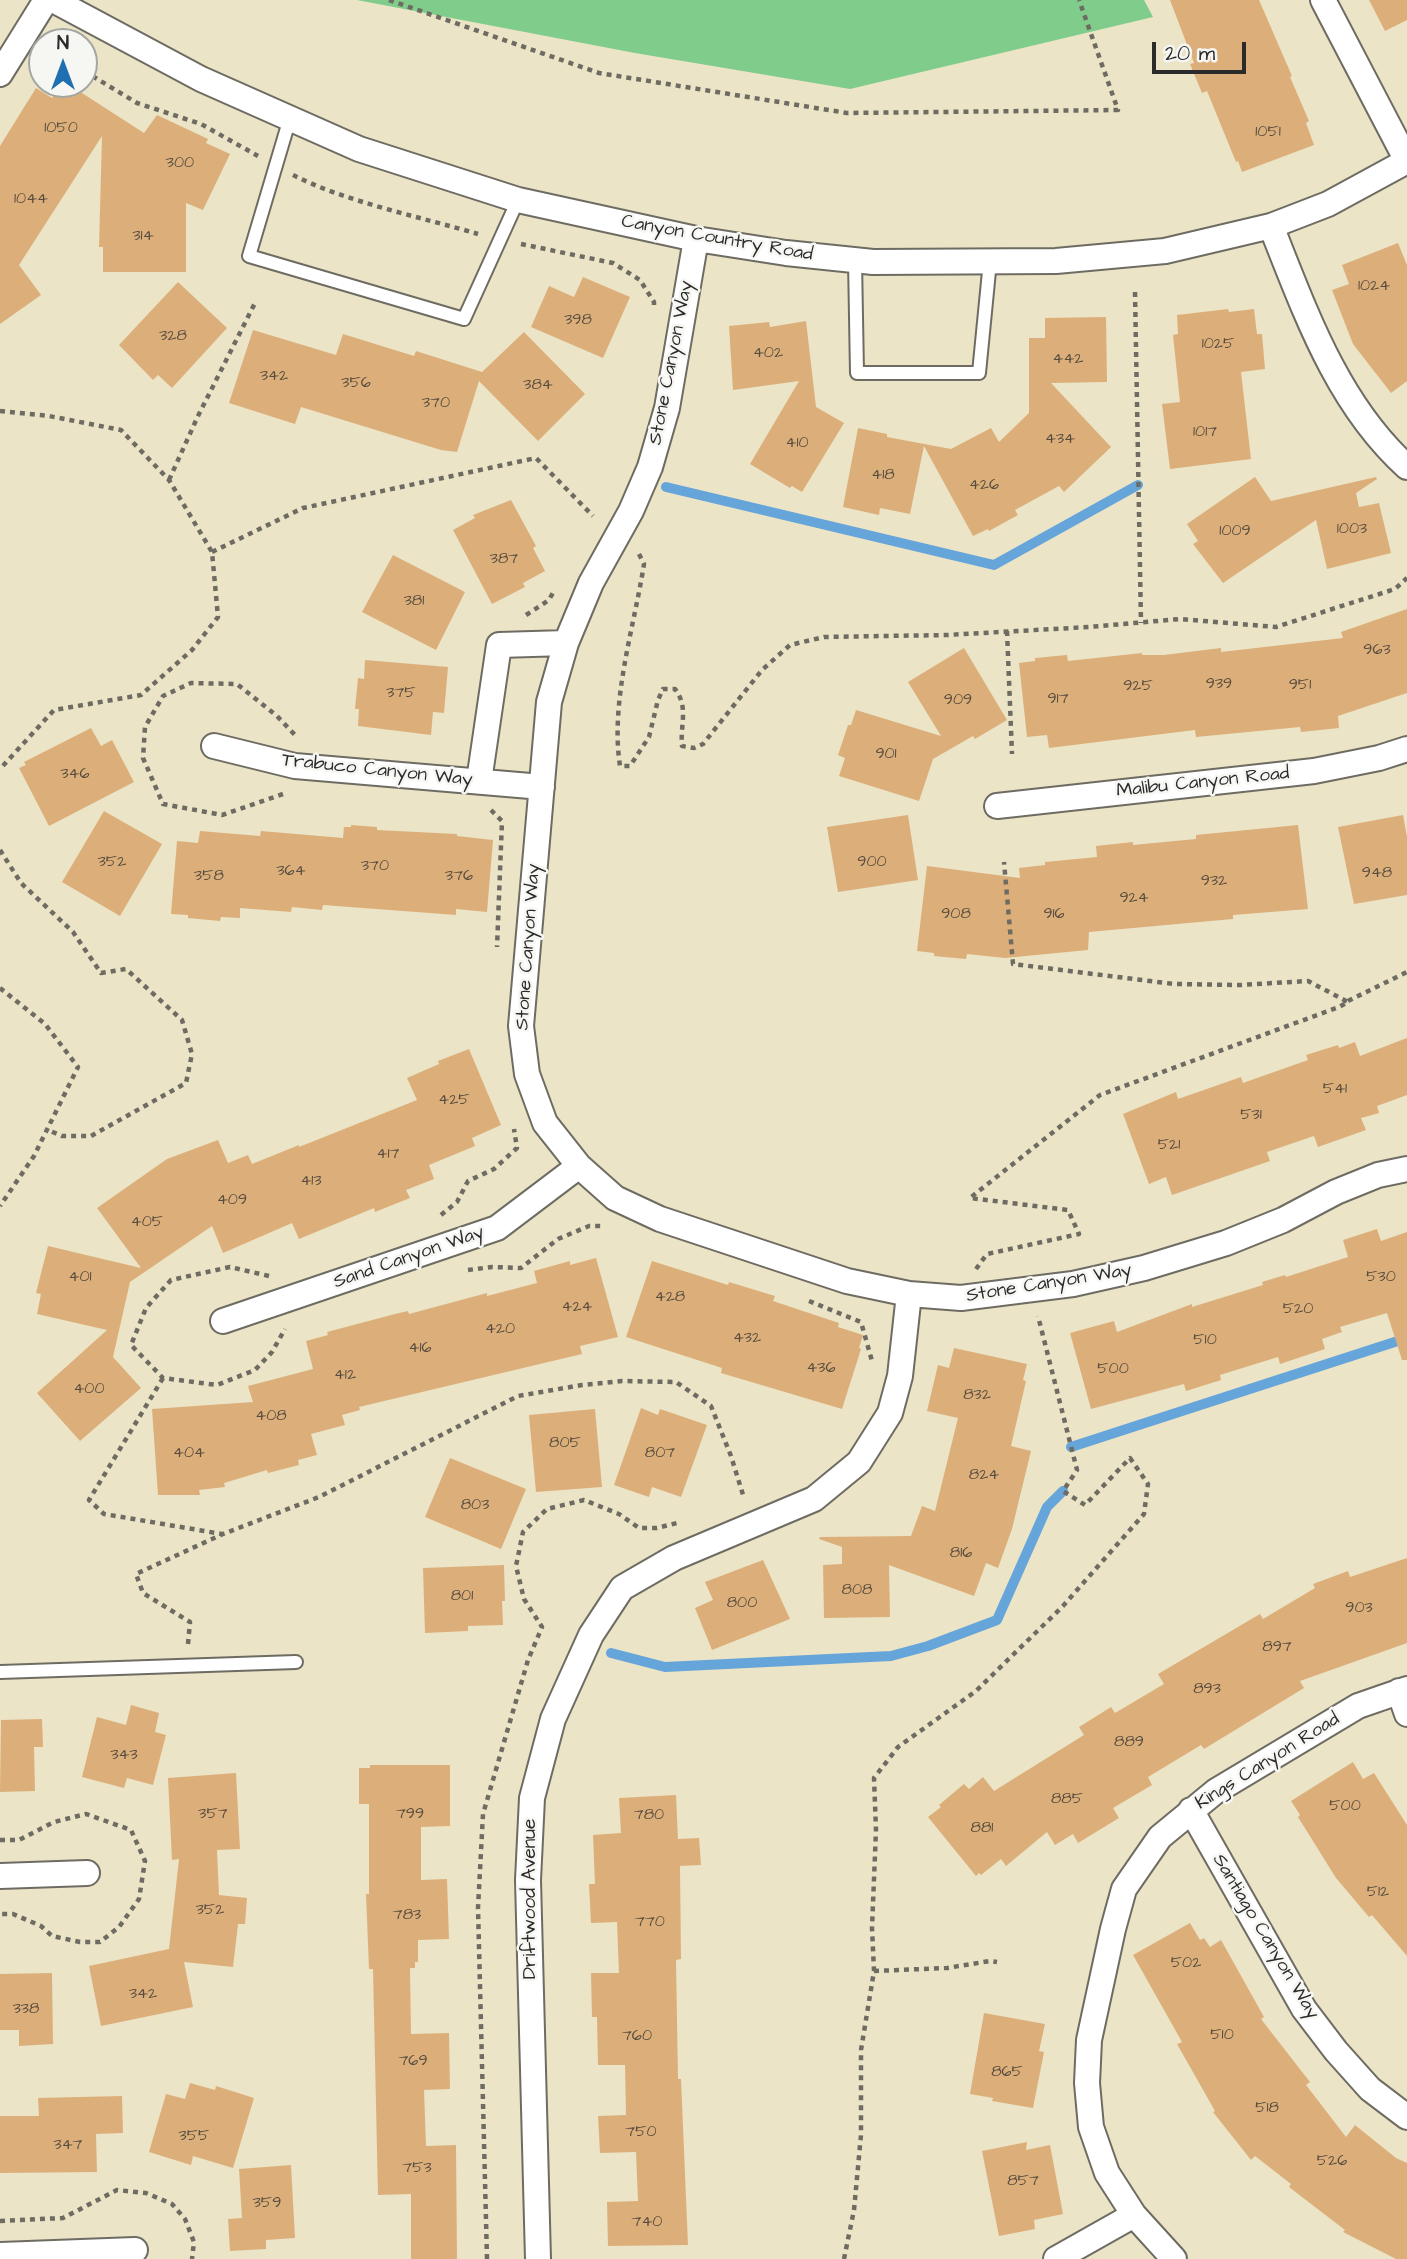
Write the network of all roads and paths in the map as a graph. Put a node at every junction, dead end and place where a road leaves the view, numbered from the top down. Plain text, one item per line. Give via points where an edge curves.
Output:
1 (46, 0) edge
2 (53, 0) edge
3 (389, 0) edge
4 (1079, 0) edge
5 (1323, 0) edge
6 (0, 74) edge
7 (98, 80) edge
8 (290, 118) junction
9 (1407, 161) edge
10 (276, 166) junction
11 (518, 200) junction
12 (1271, 226) junction
13 (696, 239) junction
14 (500, 240) junction
15 (855, 260) junction
16 (990, 261) junction
17 (1135, 292) dead end
18 (256, 301) dead end
19 (653, 316) dead end
20 (0, 411) edge
21 (1407, 467) edge
22 (169, 481) junction
23 (599, 505) dead end
24 (593, 516) junction
25 (588, 527) dead end
26 (212, 552) junction
27 (631, 560) dead end
28 (1407, 578) edge
29 (561, 579) dead end
30 (520, 618) dead end
31 (1141, 622) junction
32 (1007, 631) junction
33 (566, 643) junction
34 (299, 739) dead end
35 (214, 746) dead end
36 (1407, 749) edge
37 (1012, 754) dead end
38 (0, 769) edge
39 (479, 781) junction
40 (542, 787) junction
41 (293, 794) dead end
42 (998, 806) dead end
43 (487, 807) dead end
44 (0, 850) edge
45 (1004, 862) dead end
46 (496, 954) dead end
47 (1407, 972) edge
48 (0, 988) edge
49 (1348, 1002) junction
50 (514, 1127) dead end
51 (48, 1130) junction
52 (579, 1166) junction
53 (1407, 1169) edge
54 (0, 1206) edge
55 (435, 1221) dead end
56 (608, 1226) dead end
57 (458, 1272) dead end
58 (988, 1273) dead end
59 (274, 1277) dead end
60 (909, 1294) junction
61 (805, 1299) dead end
62 (1037, 1310) dead end
63 (223, 1321) dead end
64 (287, 1325) dead end
65 (869, 1374) dead end
66 (163, 1378) junction
67 (755, 1493) dead end
68 (744, 1499) junction
69 (733, 1503) dead end
70 (690, 1519) dead end
71 (223, 1534) junction
72 (296, 1662) dead end
73 (147, 1667) junction
74 (0, 1672) edge
75 (1404, 1698) edge
76 (1191, 1810) junction
77 (87, 1873) dead end
78 (0, 1876) edge
79 (998, 1962) dead end
80 (874, 1970) junction
81 (1407, 2117) edge
82 (1134, 2214) junction
83 (0, 2221) edge
84 (135, 2250) dead end
85 (0, 2255) edge
86 (192, 2259) edge
87 (487, 2259) edge
88 (537, 2259) edge
89 (844, 2259) edge
90 (1056, 2259) edge
91 (1174, 2259) edge

1 - 6 street
2 - 8 street, Canyon Country Road via 201,79
3 - 4 path via 599,73 847,113 1118,110
5 - 9 street
7 - 10 path via 136,103 201,124
8 - 10 lane
8 - 11 street, Canyon Country Road via 359,149
9 - 12 street, Canyon Country Road via 1328,204
10 - 14 path via 307,182
10 - 14 lane via 249,256 464,319
11 - 13 street, Canyon Country Road
11 - 14 lane
12 - 16 street, Canyon Country Road via 1165,251 1056,261
12 - 21 street via 1318,344 1365,419
13 - 15 street, Canyon Country Road
13 - 33 street, Stone Canyon Way via 667,408 650,467
14 - 19 path via 613,263 640,280 654,302
15 - 16 street, Canyon Country Road
15 - 16 lane via 857,373 979,373
17 - 31 path
18 - 22 path
20 - 22 path via 121,430
22 - 26 path
23 - 24 path
24 - 25 path
24 - 26 path via 536,458 303,508
26 - 38 path via 218,617 192,650 141,695 54,710
27 - 32 path via 637,550 644,564 619,714 620,766 630,766 649,737 663,688 675,688 680,695 685,716 682,746 694,748 704,744 762,670 790,645 824,637
28 - 31 path via 1395,589 1276,627 1180,619
29 - 30 path via 549,600
31 - 32 path
32 - 37 path
33 - 39 street via 499,645
33 - 40 street, Stone Canyon Way via 549,702
34 - 41 path via 237,684 191,683 163,696 145,727 143,758 163,804 222,815 280,794
35 - 39 street, Trabuco Canyon Way via 295,766
36 - 42 street, Malibu Canyon Road via 1314,771
39 - 40 street, Trabuco Canyon Way
40 - 52 street, Stone Canyon Way via 521,1026 527,1074 545,1123
43 - 46 path via 502,821
44 - 51 path via 21,883 73,932 101,973 126,969 182,1020 192,1054 186,1083 114,1124 91,1136 62,1136
45 - 49 path via 1013,964 1174,984 1308,981
47 - 49 path
48 - 51 path via 45,1024 78,1067
49 - 58 path via 1100,1095 970,1198 1068,1210 1079,1234 987,1254 975,1271
50 - 55 path via 517,1148 494,1169 468,1181 457,1202
51 - 54 path
52 - 60 street, Stone Canyon Way via 615,1198 660,1219 847,1282
52 - 63 street, Sand Canyon Way via 497,1228
53 - 60 street, Stone Canyon Way via 1336,1192 1226,1244 1144,1268 1073,1284 961,1298
56 - 57 path via 589,1226 558,1239 521,1268
59 - 66 path via 230,1267 171,1280 146,1308 131,1345
60 - 88 street, Driftwood Avenue via 900,1376 890,1413 859,1462 814,1499 674,1558 622,1588 591,1635 553,1719 532,1798 528,1880
61 - 65 path via 861,1322 872,1361
62 - 80 path via 1077,1470 1063,1491 1085,1505 1130,1458 1148,1484 1144,1514 1063,1606 976,1691 898,1747 874,1778
64 - 66 path via 255,1370 217,1385
66 - 71 path via 89,1500 104,1514
67 - 68 path
68 - 69 path
68 - 71 path via 711,1406 676,1382 622,1381 518,1396 319,1497
70 - 87 path via 639,1528 584,1500 547,1508 523,1532 516,1566 524,1599 542,1627 483,1814 478,1908
71 - 73 path via 136,1574 143,1593 190,1622 189,1644
72 - 73 lane
73 - 74 lane
75 - 76 street, Kings Canyon Road via 1358,1706 1216,1790
76 - 81 street, Santiago Canyon Way via 1304,2009 1370,2089
76 - 82 street, Kings Canyon Road via 1160,1837 1124,1889 1089,2040 1091,2127 1108,2173
77 - 78 street
79 - 80 path
80 - 89 path via 861,2050 861,2135
82 - 90 street
82 - 91 street, Kings Canyon Road
83 - 86 path via 64,2218 117,2190 146,2193 172,2204 186,2219 194,2242
84 - 85 street

